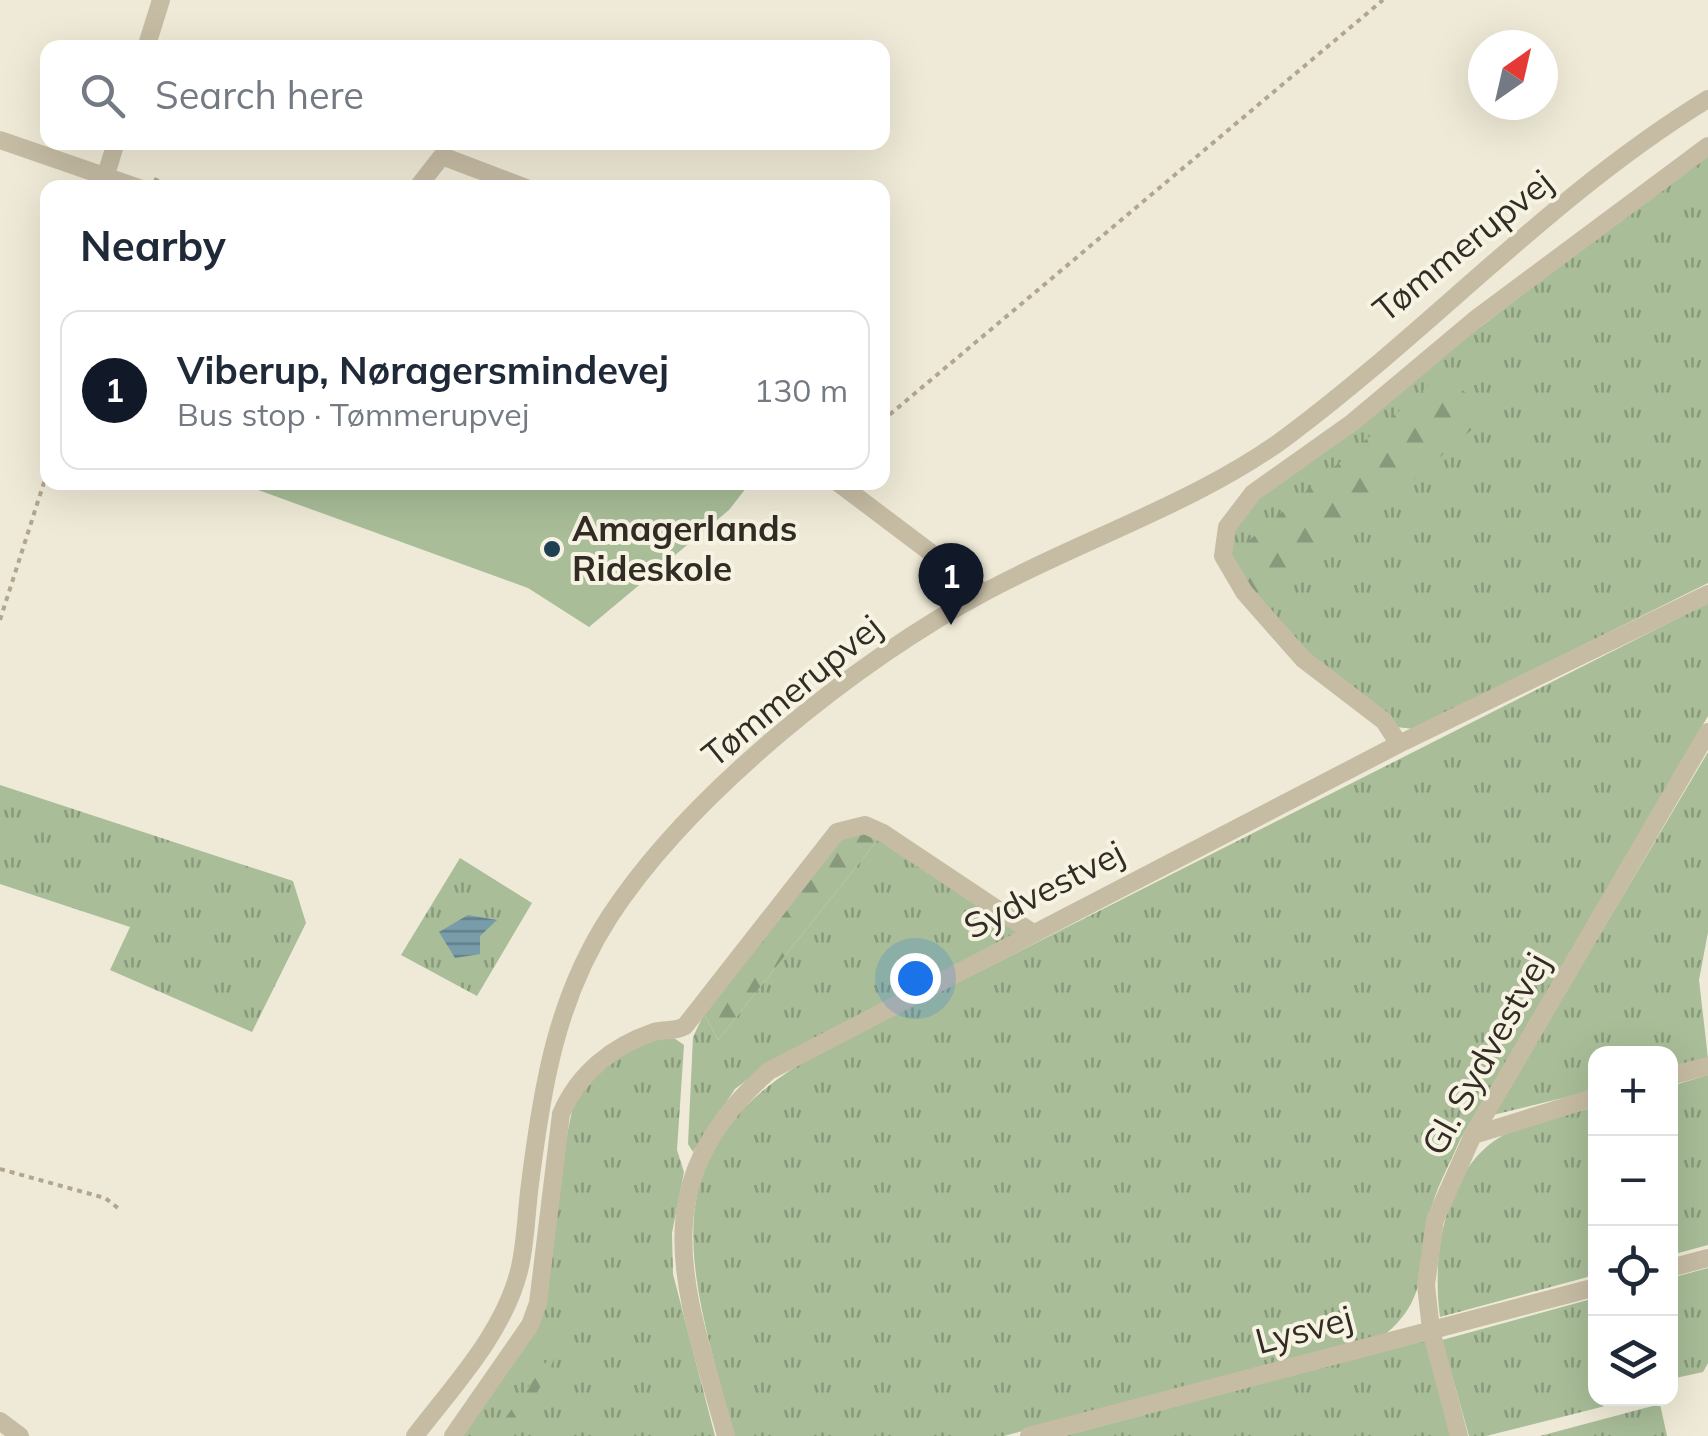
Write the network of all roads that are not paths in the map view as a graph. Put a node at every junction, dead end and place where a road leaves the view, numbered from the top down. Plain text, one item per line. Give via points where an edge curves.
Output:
1 (161, 0) edge
2 (148, 40) edge
3 (1708, 99) edge
4 (0, 140) edge
5 (1708, 146) edge
6 (114, 150) edge
7 (106, 175) junction
8 (119, 180) edge
9 (423, 180) edge
10 (505, 180) edge
11 (848, 490) edge
12 (983, 592) junction
13 (1708, 594) edge
14 (1708, 732) edge
15 (1399, 744) junction
16 (1033, 933) junction
17 (1708, 1066) edge
18 (1678, 1074) edge
19 (1588, 1099) edge
20 (1473, 1135) junction
21 (1708, 1258) edge
22 (1678, 1266) edge
23 (1588, 1290) edge
24 (1431, 1330) junction
25 (0, 1421) edge
26 (20, 1436) edge
27 (416, 1436) edge
28 (453, 1436) edge
29 (726, 1436) edge
30 (1030, 1436) edge
31 (1459, 1436) edge

1 - 2 street
3 - 12 street, Tømmerupvej via 1520,237 1288,436
4 - 7 street
5 - 15 street via 1253,494 1226,527 1223,556 1244,592 1303,659 1384,722
6 - 7 street
7 - 8 street
9 - 10 street via 442,156
11 - 12 street
12 - 27 street, Tømmerupvej via 819,701 654,857 611,915 557,1027 519,1271 505,1310
13 - 15 street, Sydvestvej
14 - 20 street, Gl. Sydvestvej
15 - 16 street, Sydvestvej
16 - 28 street via 883,834 865,825 837,832 685,1026 626,1046 585,1072 571,1091 561,1114 534,1314
16 - 29 street, Sydvestvej via 769,1071 712,1133 694,1171 682,1254
17 - 18 street
19 - 20 street
20 - 24 street, Gl. Sydvestvej via 1435,1220 1426,1285
21 - 22 street
23 - 24 street, Lysvej
24 - 30 street, Lysvej
24 - 31 street, Gl. Sydvestvej
25 - 26 street

